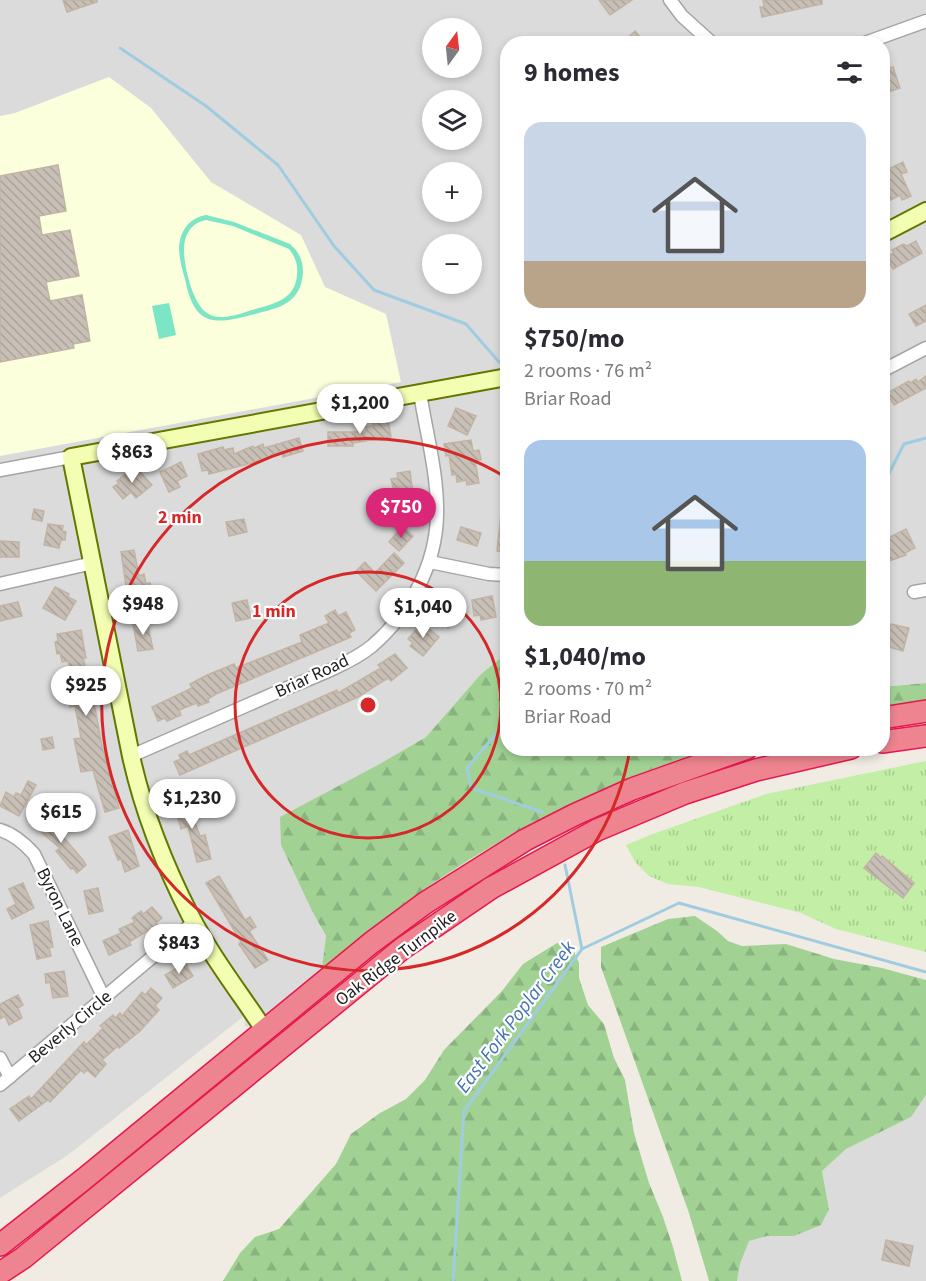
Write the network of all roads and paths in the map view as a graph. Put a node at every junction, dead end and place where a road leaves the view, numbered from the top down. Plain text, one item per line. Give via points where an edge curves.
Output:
1 (670, 0) edge
2 (926, 21) edge
3 (704, 36) edge
4 (884, 36) edge
5 (926, 211) edge
6 (890, 230) edge
7 (926, 348) edge
8 (890, 367) edge
9 (500, 378) edge
10 (420, 393) junction
11 (71, 457) junction
12 (0, 470) edge
13 (430, 562) junction
14 (93, 563) junction
15 (500, 575) edge
16 (0, 584) edge
17 (926, 711) edge
18 (890, 717) edge
19 (926, 736) edge
20 (890, 741) edge
21 (131, 756) junction
22 (726, 756) edge
23 (752, 756) edge
24 (816, 756) edge
25 (756, 770) junction
26 (0, 831) edge
27 (194, 922) junction
28 (104, 999) junction
29 (265, 1031) junction
30 (278, 1050) junction
31 (0, 1058) edge
32 (10, 1077) junction
33 (0, 1085) edge
34 (0, 1245) edge
35 (0, 1273) edge

1 - 3 street
2 - 4 street
5 - 6 street
7 - 8 street
9 - 10 street
10 - 11 street
10 - 13 street, Briar Road via 436,497
11 - 12 street
11 - 14 street
13 - 15 street
13 - 21 street, Briar Road via 393,624 368,648 333,668
14 - 16 street
14 - 21 street
17 - 18 highway
19 - 20 highway
21 - 27 street via 152,829
22 - 29 highway, Oak Ridge Turnpike via 632,789 525,840 424,903
23 - 25 highway
24 - 25 highway, Oak Ridge Turnpike
25 - 30 highway, Oak Ridge Turnpike via 685,793 597,830 491,888 403,948
26 - 28 street, Byron Lane via 21,840 34,854
27 - 28 street, Beverly Circle
27 - 29 street
28 - 32 street, Beverly Circle
29 - 30 highway
29 - 34 highway, Oak Ridge Turnpike
30 - 35 highway, Oak Ridge Turnpike
31 - 32 street
32 - 33 street, Beverly Circle

